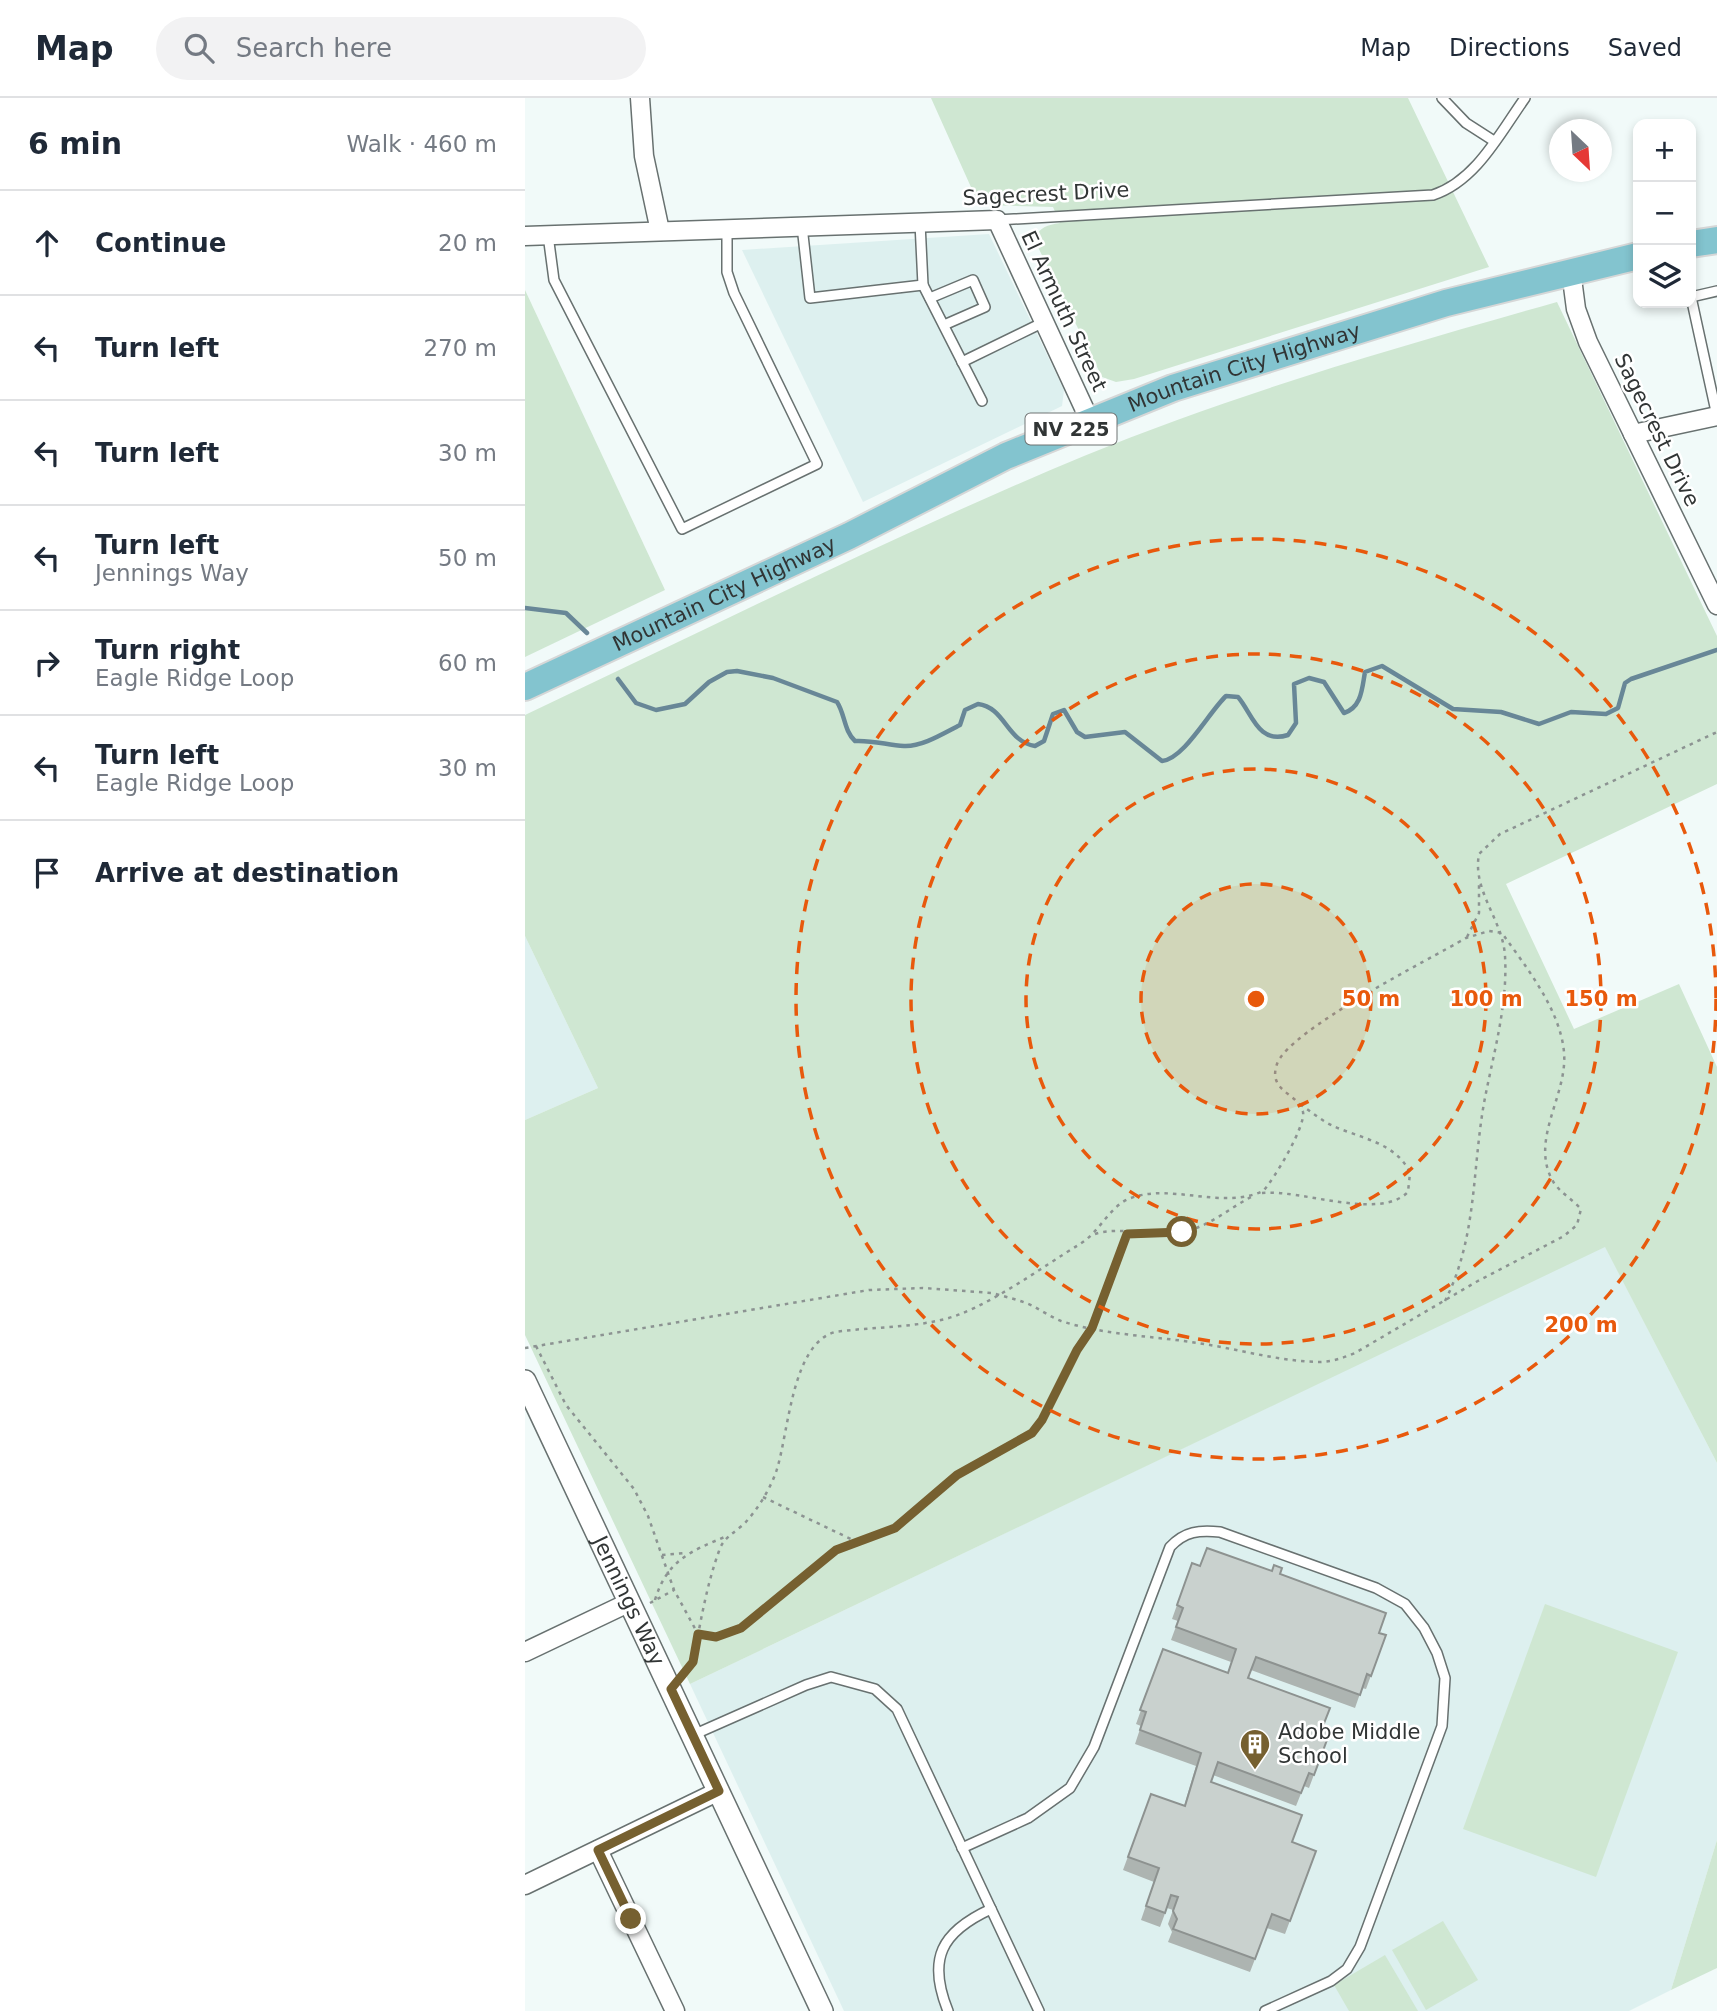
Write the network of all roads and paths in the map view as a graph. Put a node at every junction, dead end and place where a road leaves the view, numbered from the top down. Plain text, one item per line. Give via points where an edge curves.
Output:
1 (640, 98) edge
2 (1442, 98) edge
3 (1525, 98) edge
4 (1494, 141) junction
5 (997, 220) junction
6 (920, 223) junction
7 (802, 226) junction
8 (727, 229) junction
9 (660, 231) junction
10 (548, 235) junction
11 (525, 236) edge
12 (1717, 240) edge
13 (1696, 243) edge
14 (1633, 257) edge
15 (1571, 271) junction
16 (923, 285) junction
17 (1717, 291) edge
18 (1696, 296) edge
19 (930, 298) junction
20 (1693, 308) edge
21 (1044, 322) junction
22 (944, 326) junction
23 (962, 362) junction
24 (982, 401) dead end
25 (1717, 416) edge
26 (1090, 421) junction
27 (1633, 434) junction
28 (1717, 605) edge
29 (525, 687) edge
30 (1717, 733) edge
31 (1478, 877) junction
32 (1502, 933) junction
33 (1466, 938) junction
34 (1295, 1101) junction
35 (1257, 1194) junction
36 (1094, 1234) junction
37 (1127, 1234) junction
38 (997, 1294) junction
39 (1445, 1301) junction
40 (1092, 1328) junction
41 (536, 1346) junction
42 (525, 1348) edge
43 (525, 1381) edge
44 (763, 1497) junction
45 (731, 1534) junction
46 (857, 1542) junction
47 (686, 1553) junction
48 (662, 1556) junction
49 (668, 1572) junction
50 (674, 1590) junction
51 (655, 1601) junction
52 (633, 1606) junction
53 (698, 1634) junction
54 (525, 1652) edge
55 (671, 1689) junction
56 (693, 1735) junction
57 (719, 1791) junction
58 (962, 1848) junction
59 (598, 1850) junction
60 (525, 1885) edge
61 (991, 1909) junction
62 (675, 2011) edge
63 (822, 2011) edge
64 (948, 2011) edge
65 (1039, 2011) edge
66 (1265, 2011) edge

1 - 9 street via 644,156
2 - 4 lane via 1466,123
3 - 4 lane, Sagecrest Drive
4 - 5 lane, Sagecrest Drive via 1462,180 1433,195
5 - 6 street, Sagecrest Drive
5 - 21 street, El Armuth Street
6 - 7 street, Sagecrest Drive
6 - 16 lane
7 - 8 street, Sagecrest Drive
7 - 16 lane via 810,298
8 - 9 street, Sagecrest Drive
8 - 10 lane via 727,272 734,293 817,464 682,529 554,280
9 - 10 street, Sagecrest Drive
10 - 11 street, Sagecrest Drive
12 - 13 main road
14 - 15 main road, Mountain City Highway / NV 225
15 - 26 main road, Mountain City Highway / NV 225 via 1304,345 1173,387
15 - 27 street, Sagecrest Drive via 1576,309 1588,342
16 - 19 lane
17 - 18 lane
19 - 22 lane
19 - 22 lane via 973,280 985,307
20 - 25 lane
21 - 23 lane
21 - 26 street, El Armuth Street
22 - 23 lane
23 - 24 lane
25 - 27 street
26 - 29 main road, Mountain City Highway / NV 225 via 995,461 825,547
27 - 28 street, Sagecrest Drive
30 - 31 path via 1493,838 1479,854
31 - 32 path
31 - 33 path via 1479,913
32 - 33 path via 1489,931
32 - 39 path via 1504,995 1484,1106 1472,1211 1461,1266
32 - 39 path via 1543,997 1562,1040 1562,1080 1545,1153 1555,1184 1582,1213 1565,1237
33 - 34 path via 1338,1013 1284,1054 1276,1066 1276,1078
34 - 35 path via 1303,1109 1303,1121 1266,1188
34 - 35 path via 1326,1122 1399,1157 1411,1173 1408,1192 1399,1200 1377,1204 1285,1192
35 - 36 path via 1132,1197
35 - 37 path via 1192,1230
36 - 37 path via 1111,1230
36 - 38 path
37 - 40 path
38 - 40 path via 1060,1321
38 - 41 path via 923,1288 869,1290
38 - 44 path via 941,1320 835,1332 815,1342 802,1365 775,1474
39 - 40 path via 1355,1353 1326,1362
40 - 46 path via 1032,1433 957,1475 895,1528
41 - 42 path
41 - 48 path via 566,1405 634,1489
43 - 52 street, Jennings Way
44 - 45 path
44 - 46 path
45 - 47 path
45 - 53 path via 718,1553
46 - 53 path via 829,1554 741,1628 716,1637
47 - 48 path
47 - 49 path
48 - 49 path
49 - 50 path
49 - 51 path
50 - 51 path
50 - 53 path
51 - 52 path
52 - 54 street
52 - 55 street, Jennings Way
53 - 55 path via 693,1662
55 - 56 street, Jennings Way
56 - 57 street, Jennings Way
56 - 58 lane via 831,1677 875,1689 897,1709
57 - 59 street
57 - 63 street, Jennings Way
58 - 61 lane
58 - 66 lane via 1028,1818 1070,1788 1094,1747 1170,1547 1181,1536 1200,1530 1220,1531 1386,1593 1405,1604 1437,1653 1445,1678 1442,1726 1360,1947 1347,1969
59 - 60 street
59 - 62 street
61 - 64 lane via 957,1928 942,1948 936,1972
61 - 65 lane

